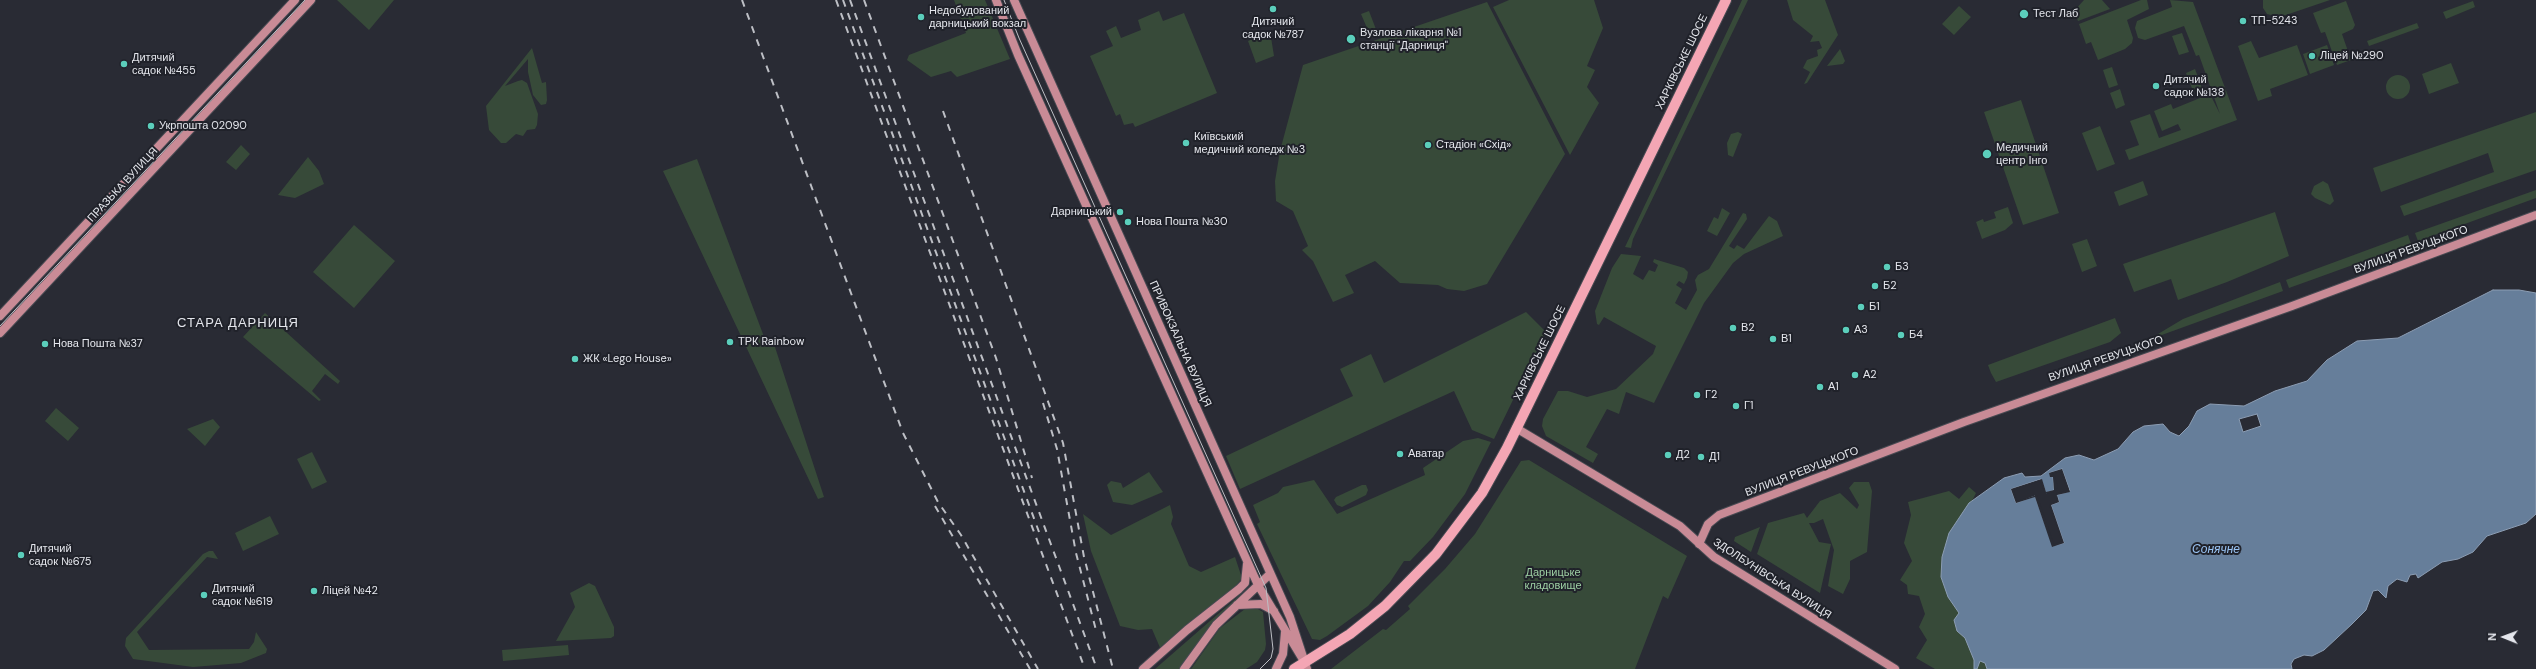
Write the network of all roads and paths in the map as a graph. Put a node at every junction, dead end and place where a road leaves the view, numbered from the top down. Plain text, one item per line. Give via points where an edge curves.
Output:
1 (295, 0) edge
2 (311, 0) edge
3 (996, 0) edge
4 (1014, 0) edge
5 (1726, 0) edge
6 (2536, 215) edge
7 (0, 316) edge
8 (0, 333) edge
9 (1516, 428) junction
10 (1699, 544) junction
11 (1247, 561) junction
12 (1270, 574) junction
13 (1258, 585) junction
14 (1237, 605) junction
15 (1277, 613) junction
16 (1285, 631) junction
17 (1304, 667) edge
18 (1143, 669) edge
19 (1184, 669) edge
20 (1276, 669) edge
21 (1294, 669) edge
22 (1895, 669) edge

1 - 7 street, ПРАЗЬКА ВУЛИЦЯ
2 - 8 street, ПРАЗЬКА ВУЛИЦЯ
3 - 11 street via 1015,48
4 - 12 street, ПРИВОКЗАЛЬНА ВУЛИЦЯ
5 - 9 main road, ХАРКІВСЬКЕ ШОСЕ
6 - 10 street, ВУЛИЦЯ РЕВУЦЬКОГО via 2285,308 1964,422 1719,515 1708,524
9 - 10 street, ЗДОЛБУНІВСЬКА ВУЛИЦЯ via 1680,526
9 - 17 main road, ХАРКІВСЬКЕ ШОСЕ via 1482,493 1436,554 1368,621
10 - 22 street, ЗДОЛБУНІВСЬКА ВУЛИЦЯ via 1726,564
11 - 13 street
11 - 18 street via 1245,583
12 - 13 street
12 - 17 street, ПРИВОКЗАЛЬНА ВУЛИЦЯ via 1290,617
13 - 14 street
13 - 15 street
14 - 15 street via 1261,604
14 - 19 street via 1210,632 1197,654
15 - 16 street
16 - 17 street
16 - 20 street via 1284,649
17 - 21 main road, ХАРКІВСЬКЕ ШОСЕ

